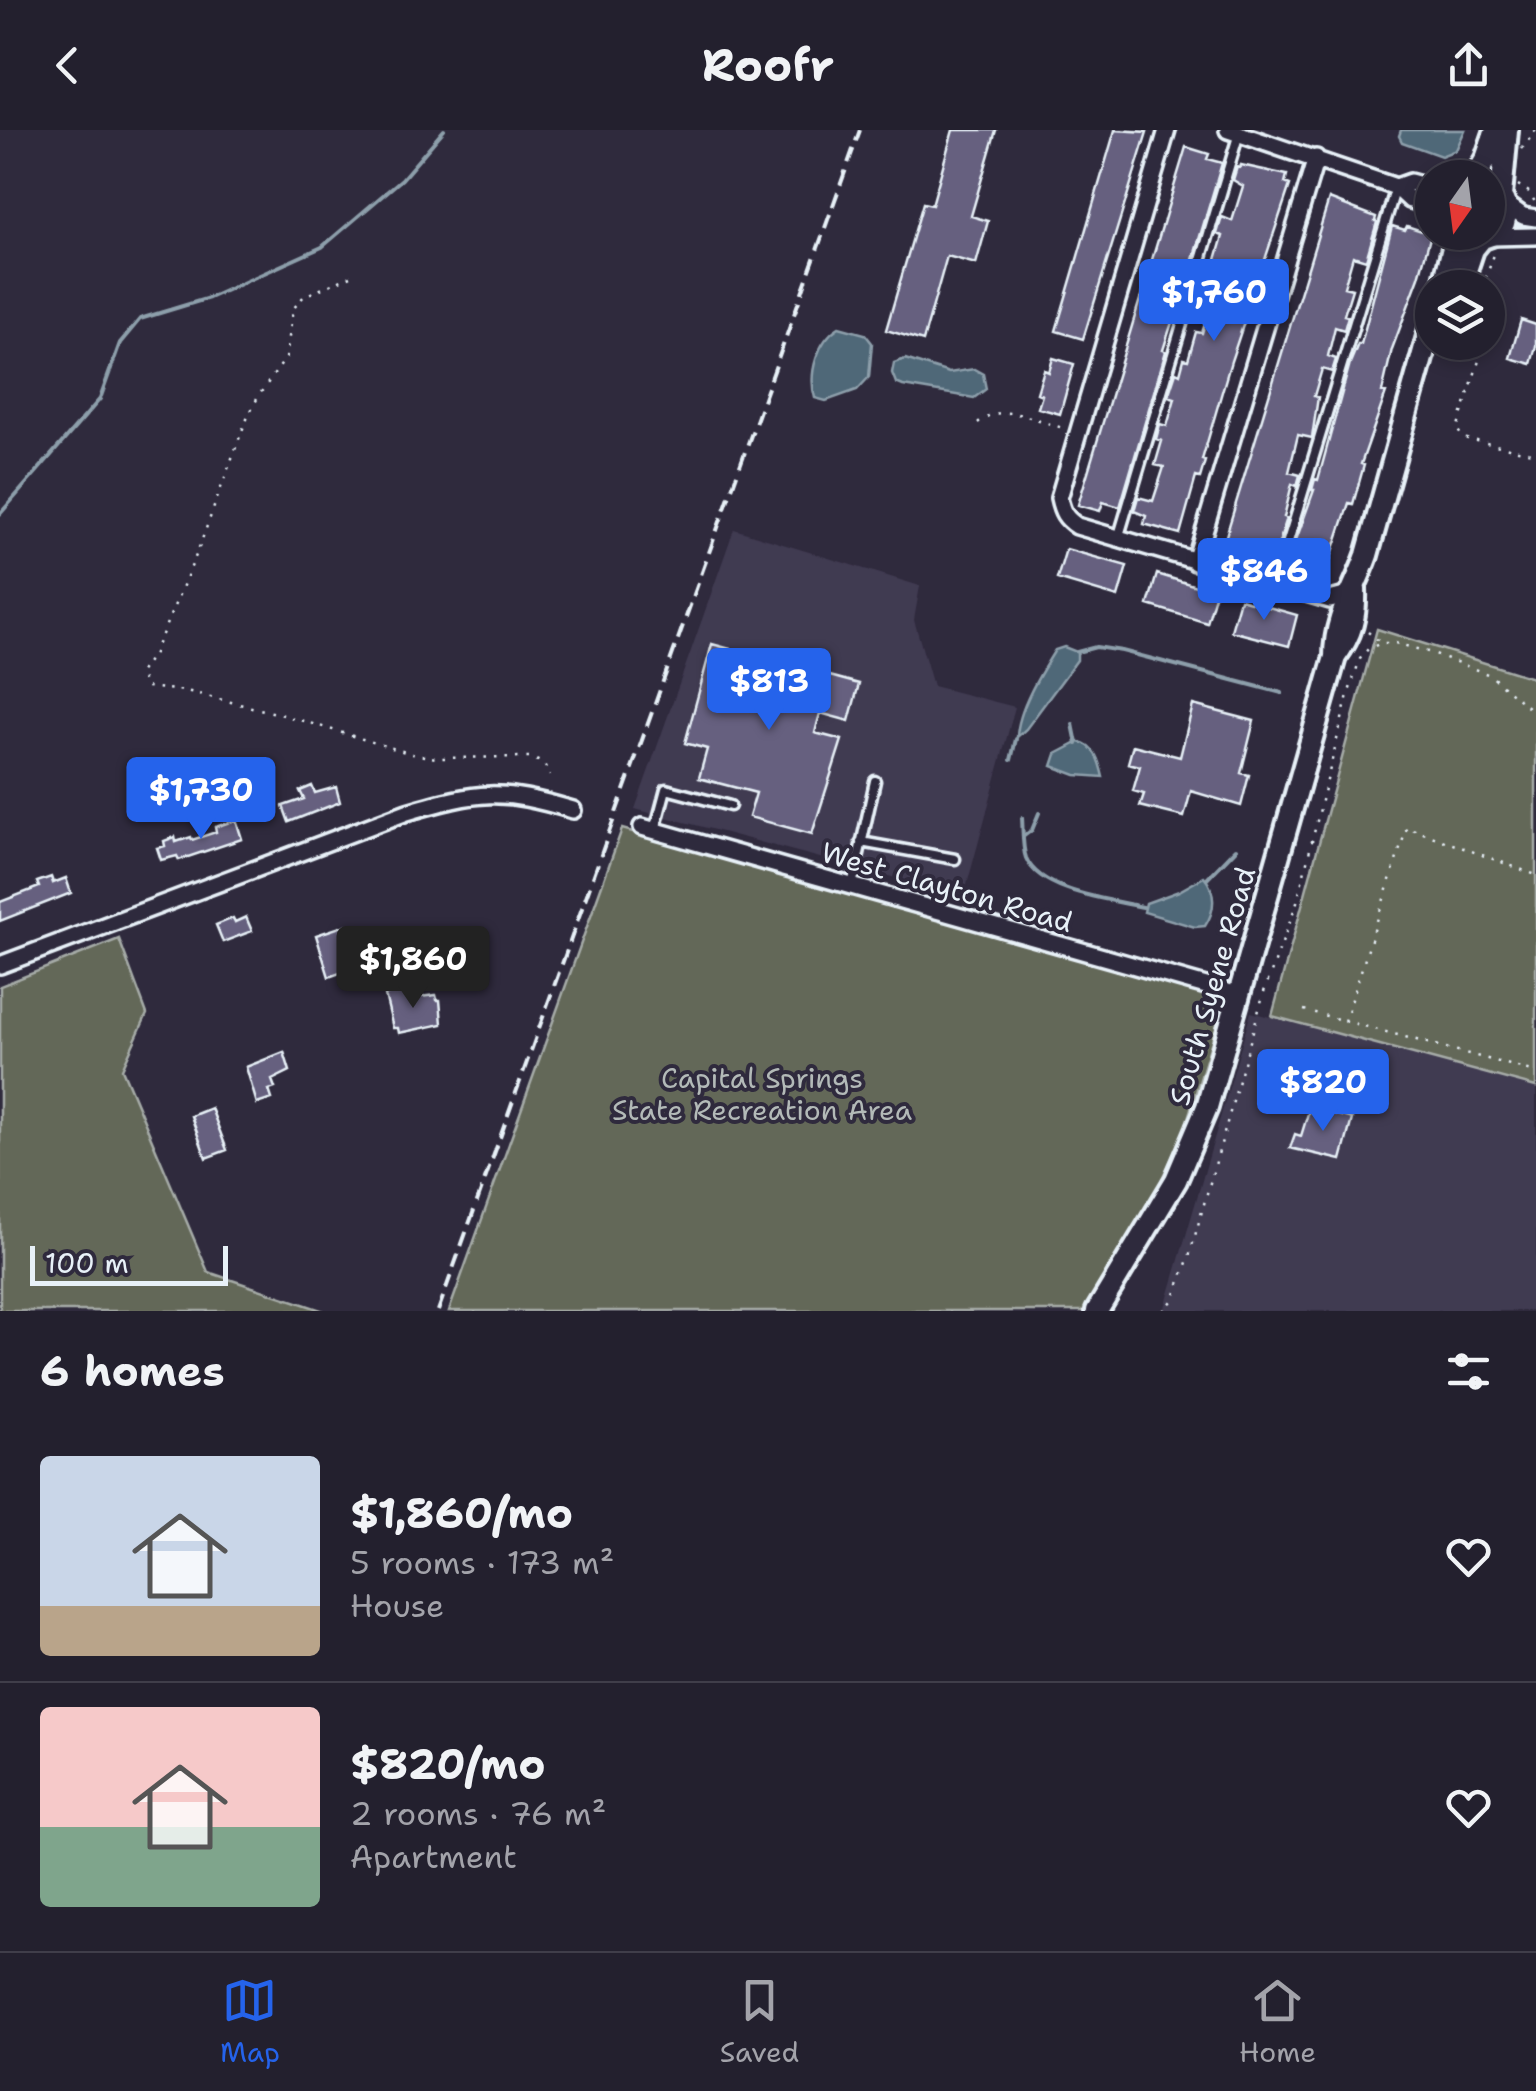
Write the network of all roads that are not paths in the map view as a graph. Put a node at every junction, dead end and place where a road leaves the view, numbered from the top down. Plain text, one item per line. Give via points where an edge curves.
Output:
1 (1167, 130) edge
2 (1496, 130) edge
3 (1507, 130) edge
4 (1234, 131) edge
5 (1316, 158) junction
6 (1485, 160) edge
7 (1503, 160) edge
8 (1415, 183) edge
9 (1396, 187) junction
10 (1415, 201) edge
11 (1505, 201) edge
12 (1536, 218) edge
13 (1536, 236) edge
14 (1505, 237) edge
15 (1422, 360) edge
16 (1432, 360) edge
17 (1412, 402) junction
18 (1118, 539) junction
19 (1195, 562) junction
20 (1274, 584) junction
21 (1344, 599) junction
22 (875, 781) dead end
23 (730, 806) dead end
24 (574, 810) dead end
25 (648, 829) joint
26 (861, 842) junction
27 (955, 859) dead end
28 (852, 886) junction
29 (0, 965) edge
30 (1238, 995) junction
31 (1097, 1311) edge

1 - 18 street via 1059,498 1076,526
2 - 6 street
3 - 7 street
4 - 5 street
4 - 18 lane
5 - 9 street
5 - 19 street
8 - 9 street
9 - 10 street
9 - 20 lane
11 - 12 street
13 - 14 street
15 - 17 street, South Syene Road
16 - 17 street, South Syene Road
17 - 21 street, South Syene Road
18 - 19 street
19 - 20 street
20 - 21 street
21 - 30 street, South Syene Road via 1335,656
22 - 26 lane
23 - 25 lane via 666,789
24 - 29 street via 515,795 462,796
25 - 28 street, West Clayton Road
26 - 27 lane
26 - 28 lane
28 - 30 street, West Clayton Road
30 - 31 street, South Syene Road via 1192,1145

